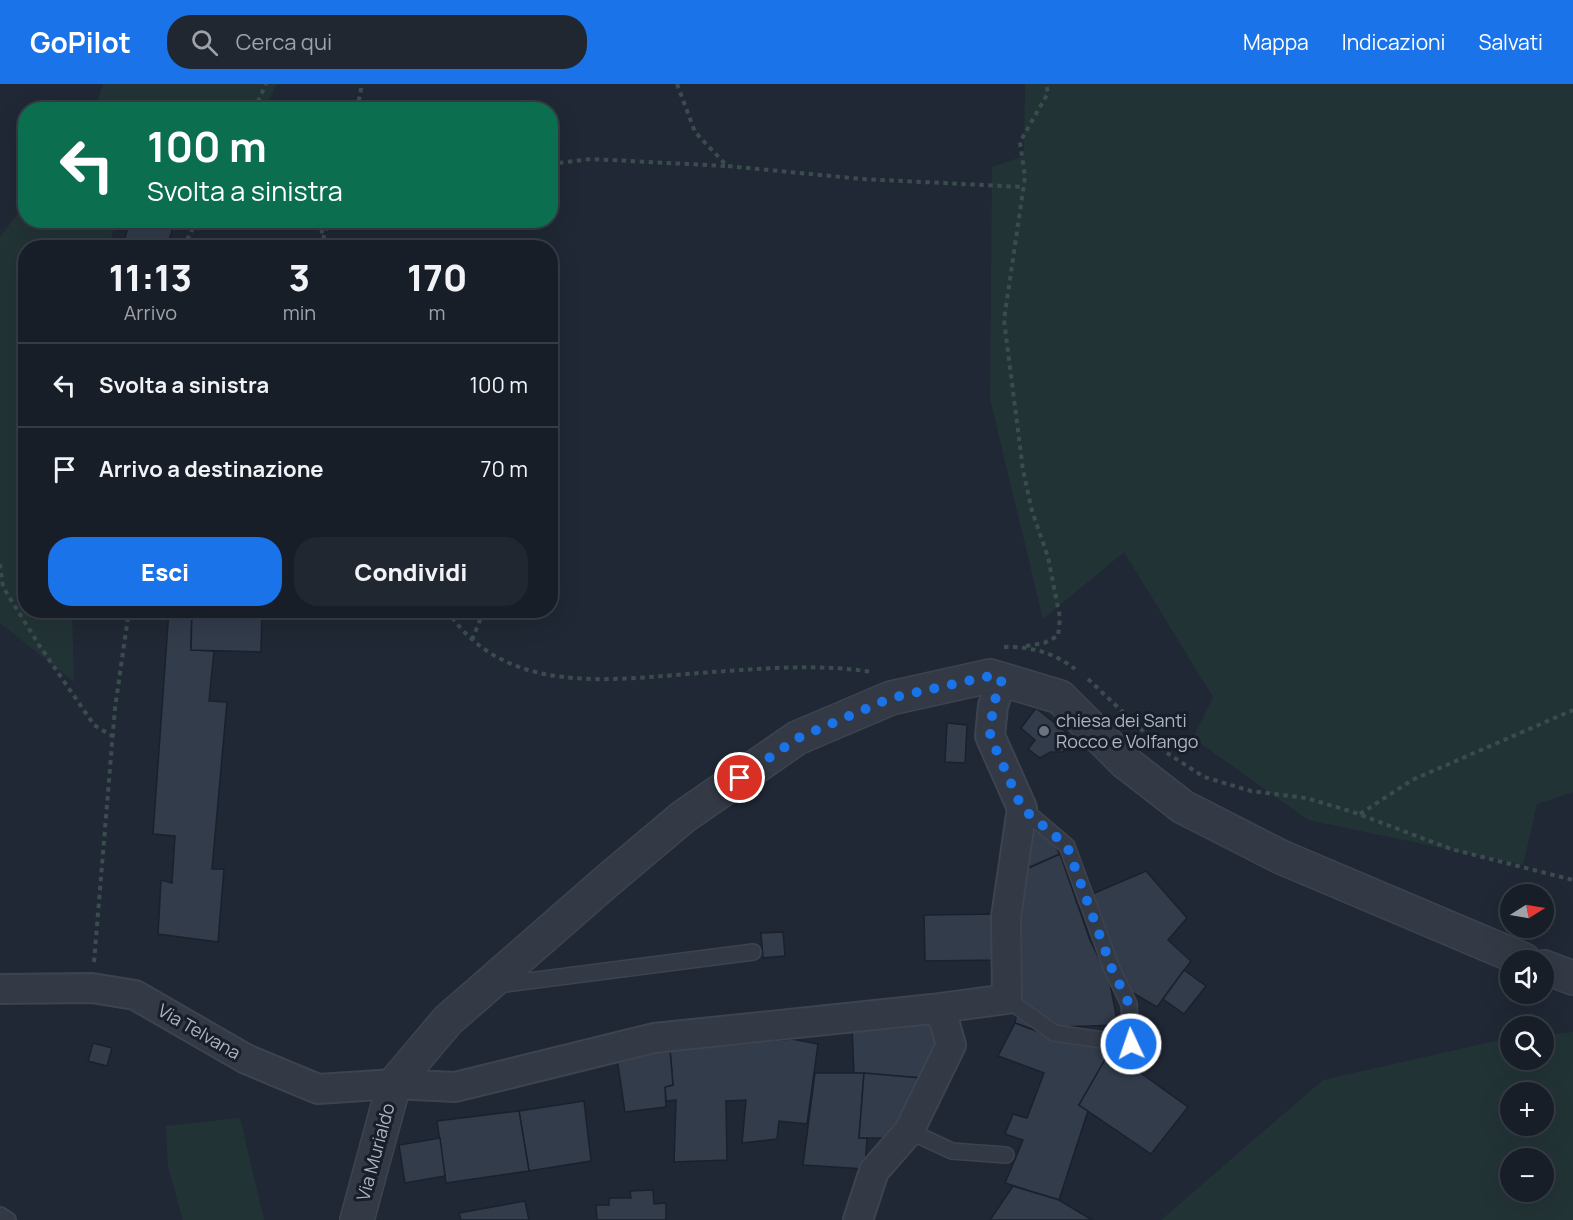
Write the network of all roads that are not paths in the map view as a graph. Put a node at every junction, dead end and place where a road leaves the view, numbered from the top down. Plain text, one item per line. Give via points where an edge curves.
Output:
1 (1002, 679) junction
2 (1022, 808) junction
3 (1500, 950) edge
4 (753, 952) dead end
5 (1554, 971) edge
6 (1573, 978) edge
7 (488, 986) junction
8 (0, 989) edge
9 (1007, 999) junction
10 (932, 1009) junction
11 (394, 1084) junction
12 (909, 1131) junction
13 (1006, 1155) dead end
14 (0, 1215) edge
15 (8, 1220) edge
16 (357, 1220) edge
17 (858, 1220) edge

1 - 2 street via 993,706 990,736
1 - 3 street via 1060,697 1125,762 1183,807 1281,857
1 - 7 street via 990,676 891,698 798,738 683,817
2 - 9 street via 1006,917
2 - 9 lane via 1067,846 1112,969 1129,1004 1131,1044 1054,1033
4 - 7 lane
5 - 6 street
7 - 11 street via 448,1020
8 - 11 street, Via Telvana via 92,988 135,995 246,1059 318,1089
9 - 10 street, Via Telvana
10 - 11 street, Via Telvana via 654,1038 455,1087
10 - 12 street via 943,1017 951,1046
11 - 16 street, Via Murialdo
12 - 13 lane via 952,1151
12 - 17 street via 874,1171
14 - 15 lane

